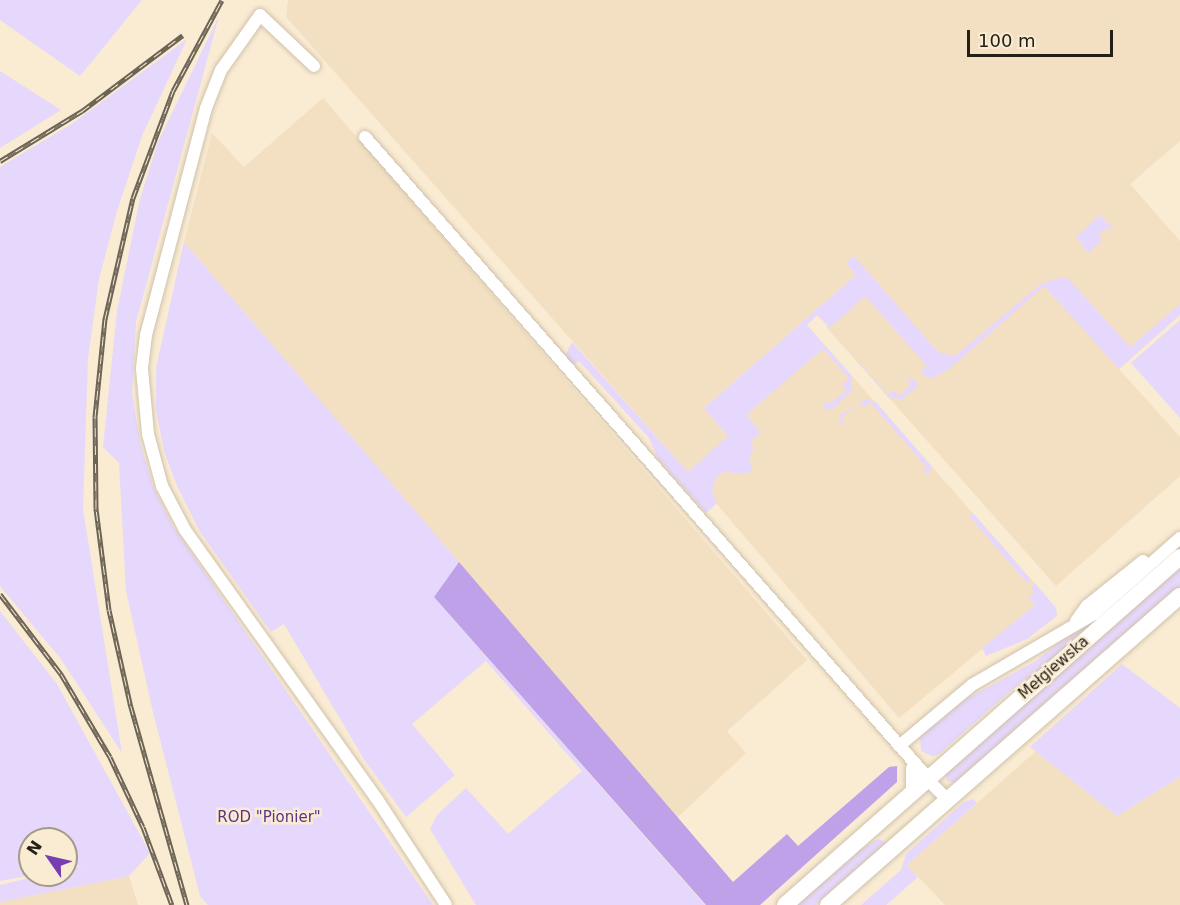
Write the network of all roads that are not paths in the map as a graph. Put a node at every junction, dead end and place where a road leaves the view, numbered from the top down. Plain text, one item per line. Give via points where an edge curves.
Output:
1 (314, 66) dead end
2 (365, 137) dead end
3 (1180, 532) edge
4 (1180, 538) edge
5 (1180, 557) edge
6 (1180, 596) edge
7 (1075, 622) junction
8 (899, 746) junction
9 (921, 773) junction
10 (948, 800) junction
11 (874, 826) junction
12 (888, 852) junction
13 (446, 905) edge
14 (784, 905) edge
15 (828, 905) edge

1 - 13 street via 260,15 221,70 206,108 146,335 142,369 147,434 162,486 185,530 383,808
2 - 8 street
3 - 7 street, Mełgiewska via 1087,606
4 - 7 street, Mełgiewska via 1094,614
5 - 9 main road, Mełgiewska
6 - 10 main road, Mełgiewska
7 - 8 street, Mełgiewska via 1040,648 972,685
8 - 9 street
9 - 10 street
9 - 11 main road, Mełgiewska via 914,790
10 - 12 main road, Mełgiewska
11 - 12 main road via 887,826 892,831 895,837
11 - 14 main road, Mełgiewska
12 - 15 main road, Mełgiewska

